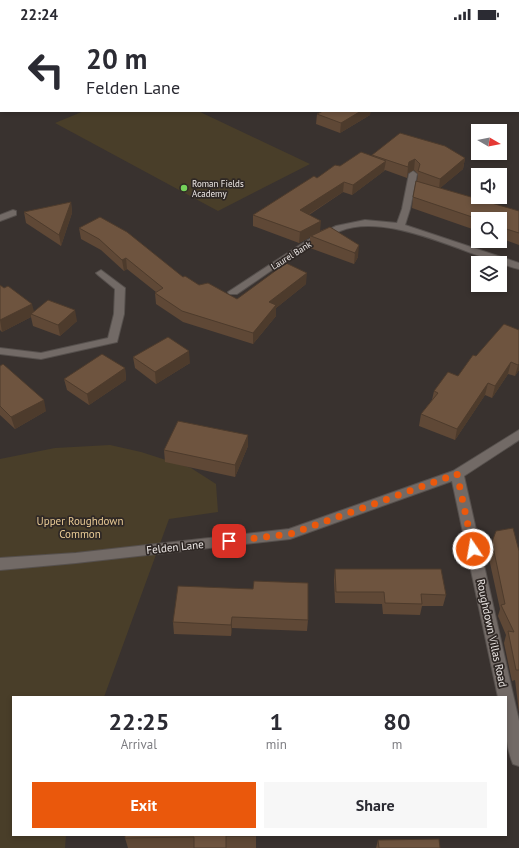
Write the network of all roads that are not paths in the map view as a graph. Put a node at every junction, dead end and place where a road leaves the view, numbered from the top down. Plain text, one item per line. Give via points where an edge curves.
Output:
1 (413, 174) dead end
2 (13, 213) dead end
3 (0, 218) edge
4 (400, 226) junction
5 (519, 266) edge
6 (101, 273) dead end
7 (233, 292) dead end
8 (0, 351) edge
9 (519, 434) edge
10 (457, 474) junction
11 (0, 564) edge
12 (506, 696) edge
13 (507, 703) edge
14 (519, 758) edge

1 - 4 street
2 - 3 street
4 - 5 street, Laurel Bank
4 - 7 street, Laurel Bank via 365,223 339,228 309,243
6 - 8 street via 120,288 119,314 113,340 42,356
9 - 10 street, Felden Lane
10 - 11 street, Felden Lane via 290,534 84,558
10 - 12 street, Roughdown Villas Road
13 - 14 street, Roughdown Villas Road

